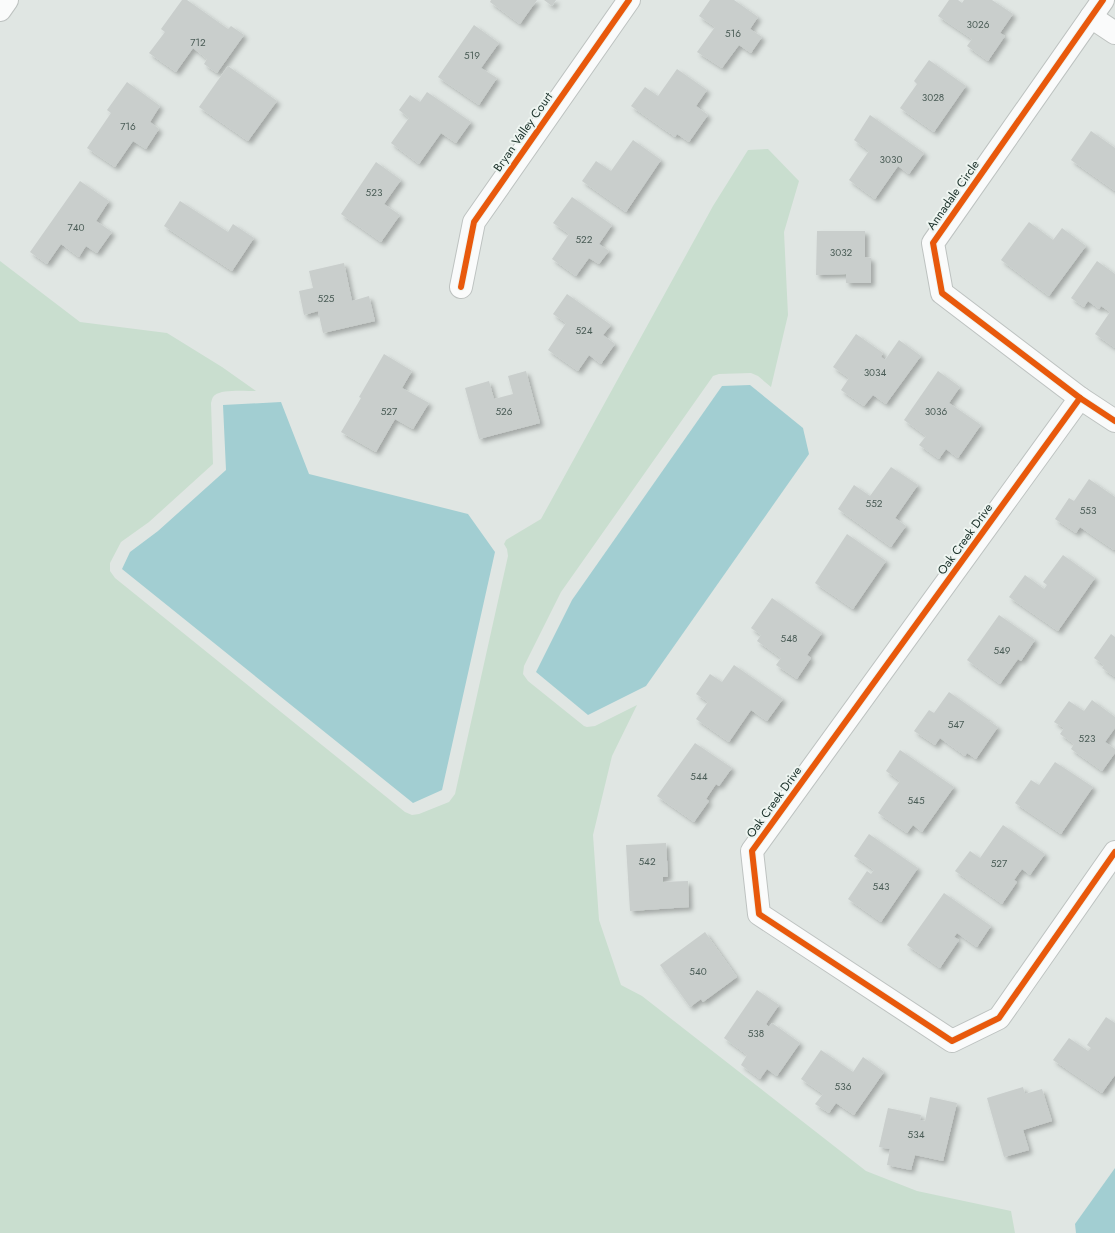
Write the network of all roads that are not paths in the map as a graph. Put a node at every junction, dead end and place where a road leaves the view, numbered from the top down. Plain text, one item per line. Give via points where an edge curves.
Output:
1 (7, 0) edge
2 (629, 0) edge
3 (1097, 8) edge
4 (0, 10) edge
5 (1115, 33) edge
6 (461, 287) dead end
7 (1080, 398) junction
8 (1115, 421) edge
9 (1115, 852) edge

1 - 4 street
2 - 6 street, Bryan Valley Court via 474,222
3 - 5 street
3 - 7 street, Annadale Circle via 933,243 942,293
7 - 8 street, Annadale Circle
7 - 9 street, Oak Creek Drive via 752,852 759,914 952,1040 999,1018

